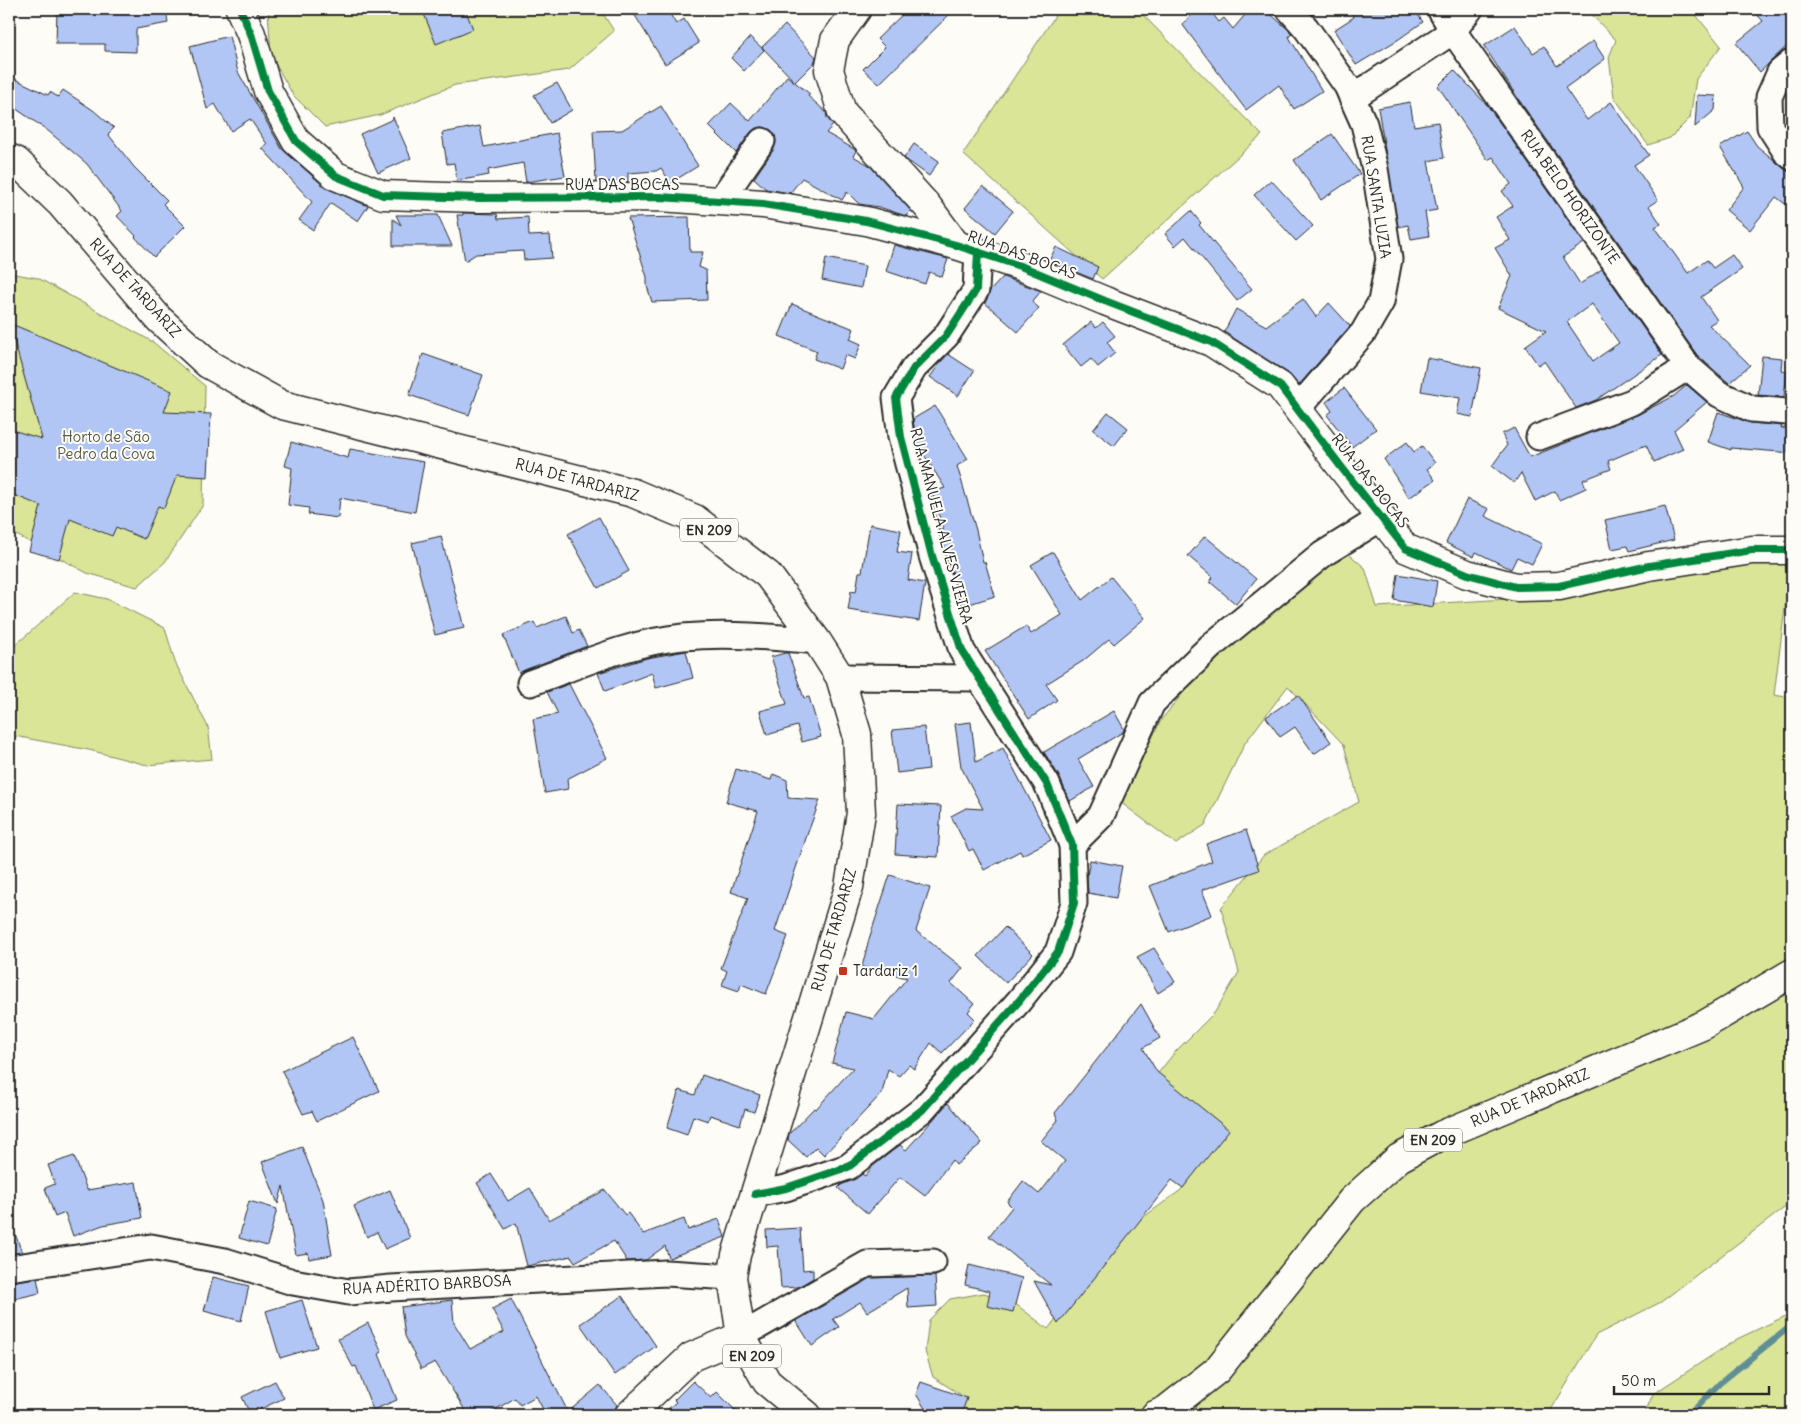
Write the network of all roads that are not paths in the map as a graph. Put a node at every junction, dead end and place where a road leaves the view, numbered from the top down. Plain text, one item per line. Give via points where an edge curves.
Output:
1 (240, 9) edge
2 (857, 9) edge
3 (1289, 9) edge
4 (1440, 9) edge
5 (1470, 9) edge
6 (1453, 31) junction
7 (1792, 62) edge
8 (1352, 98) junction
9 (762, 141) dead end
10 (1792, 157) edge
11 (9, 158) edge
12 (720, 201) junction
13 (967, 248) junction
14 (1688, 367) junction
15 (1298, 409) junction
16 (1792, 411) edge
17 (1539, 437) dead end
18 (1381, 518) junction
19 (1792, 550) edge
20 (817, 640) junction
21 (840, 677) junction
22 (979, 678) junction
23 (530, 683) dead end
24 (1072, 845) junction
25 (1792, 973) edge
26 (755, 1194) junction
27 (933, 1262) dead end
28 (9, 1268) edge
29 (732, 1277) junction
30 (741, 1336) junction
31 (630, 1415) edge
32 (808, 1415) edge
33 (1155, 1415) edge

1 - 12 main road, RUA DAS BOCAS via 268,91 296,141 336,176 383,195 660,197
2 - 13 main road via 835,40 829,70 842,112
3 - 8 street, RUA SANTA LUZIA via 1306,28
4 - 6 street, RUA BELO HORIZONTE
5 - 6 street
6 - 8 street
6 - 14 street, RUA BELO HORIZONTE
7 - 10 street via 1780,72 1769,96 1770,127
8 - 15 street, RUA SANTA LUZIA via 1364,124 1375,169 1389,259 1381,302 1363,332
9 - 12 street
11 - 20 main road, RUA DE TARDARIZ / EN 209 via 60,203 159,319 208,364 282,405 632,493 694,519 768,575
12 - 13 main road, RUA DAS BOCAS via 763,204 866,221
13 - 15 main road, RUA DAS BOCAS via 1211,342 1280,386
13 - 22 street, RUA MANUELA ALVES VIEIRA via 976,290 946,336 914,368 896,398 901,437 932,556 962,651
14 - 16 street, RUA BELO HORIZONTE via 1719,394 1752,409
14 - 17 street via 1632,402
15 - 18 main road, RUA DAS BOCAS
18 - 19 main road, RUA DAS BOCAS via 1405,548 1467,574 1516,587 1559,586 1649,566 1752,550
18 - 24 street via 1323,554 1210,646 1152,703 1101,816
20 - 21 main road, RUA DE TARDARIZ / EN 209
20 - 23 street via 739,635 682,637 624,649
21 - 22 street
21 - 26 main road, RUA DE TARDARIZ / EN 209 via 857,734 860,803 849,887
22 - 24 street, RUA MANUELA ALVES VIEIRA via 1047,784
24 - 26 street via 1074,903 1058,952 922,1110 848,1167 786,1188
25 - 33 main road, RUA DE TARDARIZ / EN 209 via 1704,1025 1442,1135 1399,1158 1352,1200 1217,1370
26 - 29 main road, RUA DE TARDARIZ / EN 209
27 - 30 street via 866,1264
28 - 29 street, RUA ADÉRITO BARBOSA via 150,1247 348,1292 666,1273
29 - 30 main road, RUA DE TARDARIZ / EN 209
30 - 31 main road via 691,1357
30 - 32 main road, RUA DE TARDARIZ / EN 209 via 767,1382

